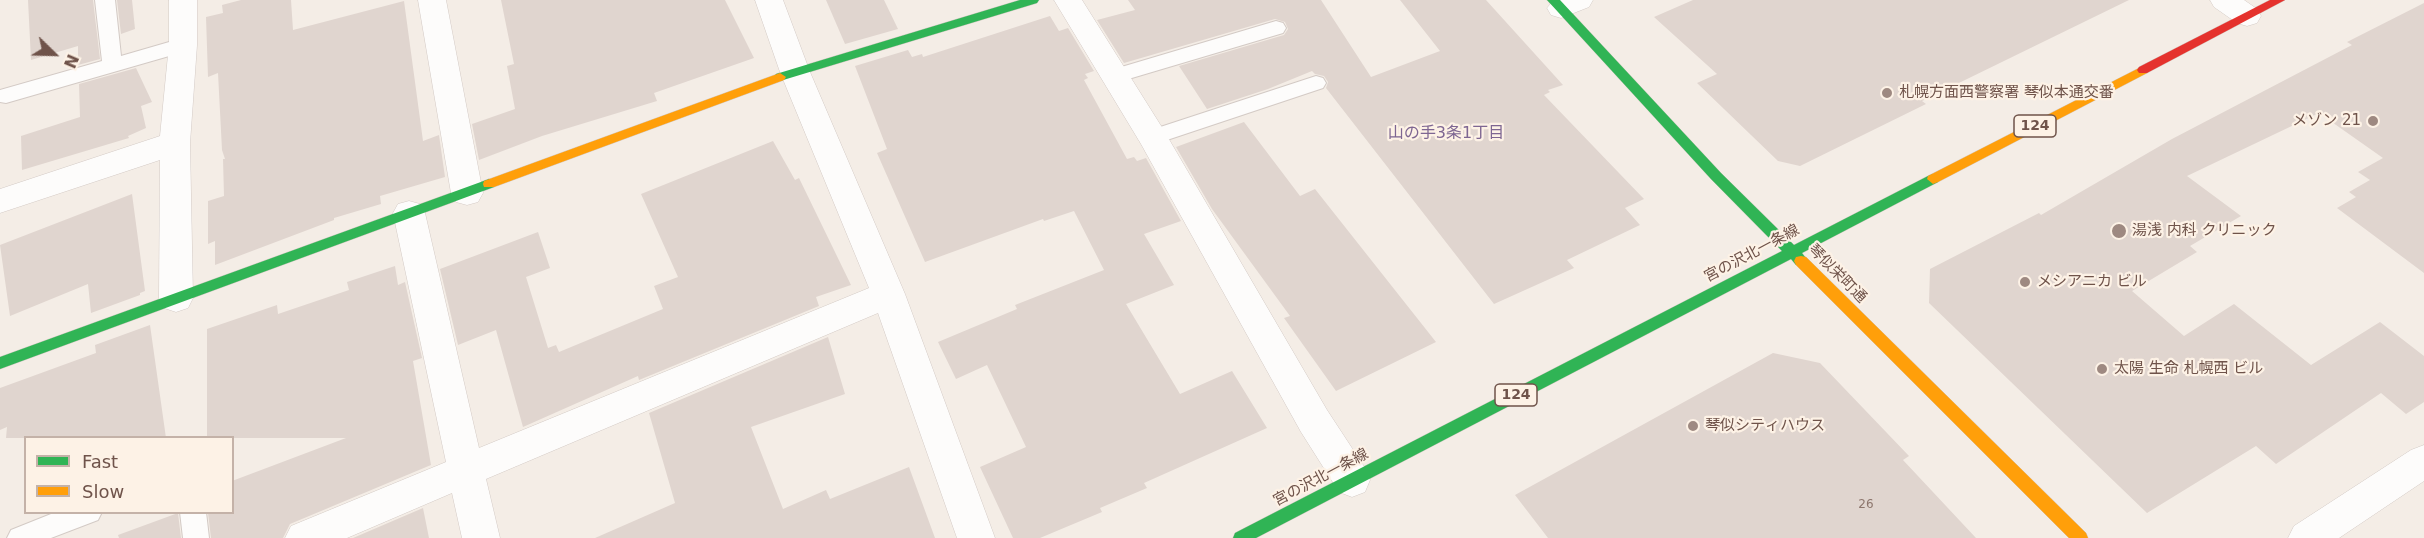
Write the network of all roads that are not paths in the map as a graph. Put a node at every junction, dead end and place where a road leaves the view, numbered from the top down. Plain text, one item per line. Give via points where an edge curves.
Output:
1 (105, 0) edge
2 (183, 0) edge
3 (432, 0) edge
4 (769, 0) edge
5 (1033, 0) edge
6 (1068, 0) edge
7 (2224, 0) edge
8 (2279, 0) edge
9 (1564, 3) edge
10 (2247, 16) junction
11 (1276, 28) dead end
12 (183, 45) junction
13 (112, 65) junction
14 (795, 72) junction
15 (1115, 76) junction
16 (1316, 83) dead end
17 (6, 96) dead end
18 (1152, 137) junction
19 (175, 143) junction
20 (467, 193) junction
21 (0, 201) edge
22 (409, 213) junction
23 (1791, 251) junction
24 (888, 294) junction
25 (176, 298) junction
26 (0, 363) edge
27 (2424, 461) edge
28 (466, 469) junction
29 (1352, 480) junction
30 (86, 514) edge
31 (193, 514) edge
32 (20, 538) edge
33 (196, 538) edge
34 (304, 538) edge
35 (481, 538) edge
36 (976, 538) edge
37 (1241, 538) edge
38 (2080, 538) edge
39 (2307, 538) edge

1 - 13 lane
2 - 12 street
3 - 20 street
4 - 14 street
5 - 14 main road
6 - 15 street
7 - 10 street
8 - 10 main road, 宮の沢北一条線 / 124
9 - 23 main road, 琴似栄町通 via 1716,176
10 - 23 main road, 宮の沢北一条線 / 124
11 - 15 lane
12 - 13 lane
12 - 19 street
13 - 17 lane
14 - 20 main road
14 - 24 street
15 - 18 street
16 - 18 lane
18 - 29 street via 1314,421
19 - 21 street
19 - 25 street
20 - 22 main road
22 - 25 main road
22 - 28 street
23 - 29 main road, 宮の沢北一条線 / 124
23 - 38 main road, 琴似栄町通
24 - 28 street
24 - 36 street
25 - 26 main road
27 - 39 street
28 - 34 street
28 - 35 street
29 - 37 main road, 宮の沢北一条線 / 124
30 - 32 lane
31 - 33 lane

